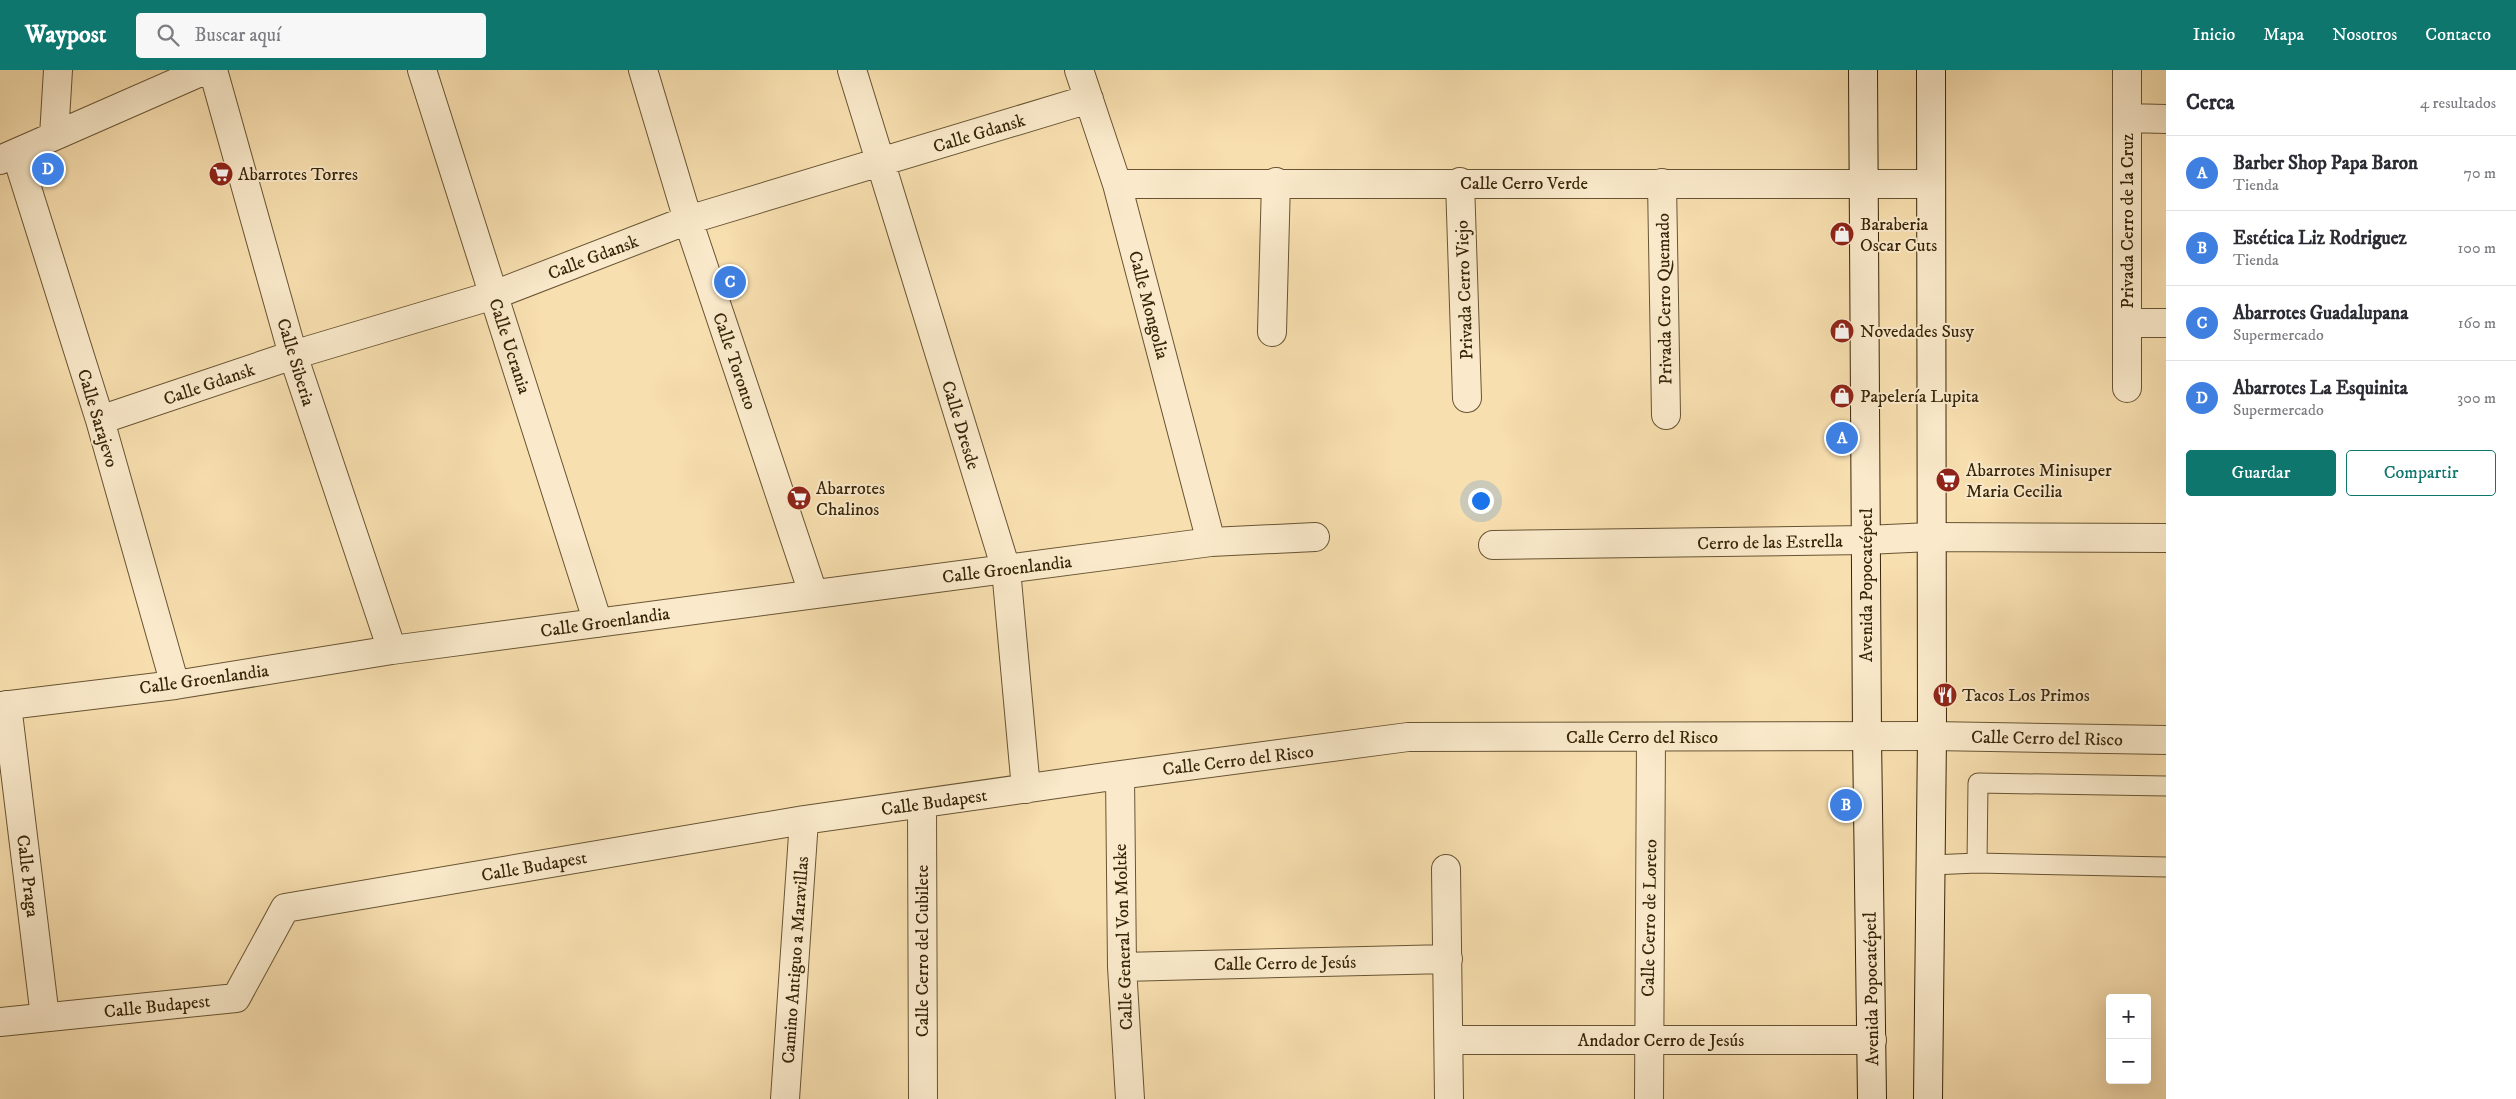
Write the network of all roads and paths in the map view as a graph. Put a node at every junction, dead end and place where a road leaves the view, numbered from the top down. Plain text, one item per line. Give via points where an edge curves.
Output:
1 (58, 70) edge
2 (205, 70) edge
3 (213, 70) edge
4 (422, 70) edge
5 (643, 70) edge
6 (852, 70) edge
7 (1079, 70) edge
8 (1864, 70) edge
9 (1931, 70) edge
10 (2126, 70) edge
11 (1089, 99) junction
12 (2127, 118) junction
13 (2166, 119) edge
14 (54, 136) junction
15 (8, 157) edge
16 (880, 162) junction
17 (1276, 182) junction
18 (1460, 182) junction
19 (1662, 183) junction
20 (1118, 184) junction
21 (1863, 184) junction
22 (1931, 184) junction
23 (688, 220) junction
24 (494, 295) junction
25 (2127, 323) junction
26 (2166, 323) edge
27 (1272, 332) dead end
28 (293, 355) junction
29 (2127, 388) dead end
30 (1467, 398) dead end
31 (1666, 415) dead end
32 (100, 420) junction
33 (1315, 537) dead end
34 (1931, 537) junction
35 (2166, 538) edge
36 (1866, 540) junction
37 (1211, 542) junction
38 (1493, 545) dead end
39 (1006, 569) junction
40 (814, 593) junction
41 (598, 623) junction
42 (392, 650) junction
43 (175, 685) junction
44 (4, 705) edge
45 (1867, 736) junction
46 (1932, 736) junction
47 (1651, 738) junction
48 (2166, 740) edge
49 (1120, 775) junction
50 (2166, 786) edge
51 (1026, 789) junction
52 (922, 804) junction
53 (804, 820) junction
54 (1977, 863) junction
55 (1930, 865) junction
56 (2166, 868) edge
57 (1446, 869) dead end
58 (1448, 959) junction
59 (1122, 966) junction
60 (46, 1017) junction
61 (0, 1022) edge
62 (1449, 1040) junction
63 (1648, 1040) junction
64 (1872, 1040) junction
65 (785, 1099) edge
66 (923, 1099) edge
67 (1130, 1099) edge
68 (1449, 1099) edge
69 (1649, 1099) edge
70 (1872, 1099) edge
71 (1928, 1099) edge

1 - 14 street
2 - 14 street
3 - 28 street, Calle Siberia
4 - 24 street, Calle Ucrania
5 - 23 street, Calle Toronto
6 - 16 street, Calle Dresde
7 - 11 street, Calle Mongolia
8 - 21 street, Avenida Popocatépetl
9 - 22 street
10 - 12 street, Privada Cerro de la Cruz
11 - 16 street, Calle Gdansk
11 - 20 street, Calle Mongolia
12 - 13 street, Privada Cerro de la Cruz
12 - 25 street, Privada Cerro de la Cruz
14 - 15 street
15 - 32 street, Calle Sarajevo
16 - 23 street, Calle Gdansk
16 - 39 street, Calle Dresde
17 - 18 street, Calle Cerro Verde
17 - 20 street, Calle Cerro Verde
17 - 27 street
18 - 19 street, Calle Cerro Verde
18 - 30 street, Privada Cerro Viejo
19 - 21 street, Calle Cerro Verde
19 - 31 street, Privada Cerro Quemado
20 - 37 street, Calle Mongolia
21 - 22 street, Calle Cerro Verde
21 - 36 street, Avenida Popocatépetl
22 - 34 street
23 - 24 street, Calle Gdansk
23 - 40 street, Calle Toronto
24 - 28 street, Calle Gdansk
24 - 41 street, Calle Ucrania
25 - 26 street, Privada Cerro de la Cruz
25 - 29 street, Privada Cerro de la Cruz
28 - 32 street, Calle Gdansk
28 - 42 street, Calle Siberia
32 - 43 street, Calle Sarajevo
33 - 37 street, Calle Groenlandia
34 - 35 street, Cerro de las Estrella
34 - 36 street, Cerro de las Estrella
34 - 46 street
36 - 38 street, Cerro de las Estrella
36 - 45 street, Avenida Popocatépetl
37 - 39 street, Calle Groenlandia
39 - 40 street, Calle Groenlandia
39 - 51 street, Calle Dresde
40 - 41 street, Calle Groenlandia
41 - 42 street, Calle Groenlandia
42 - 43 street, Calle Groenlandia
43 - 44 street, Calle Groenlandia
44 - 60 street, Calle Praga
45 - 46 street, Calle Cerro del Risco
45 - 47 street, Calle Cerro del Risco
45 - 64 street, Avenida Popocatépetl
46 - 48 street, Calle Cerro del Risco
46 - 55 street
47 - 49 street, Calle Cerro del Risco via 1408,737
47 - 63 street, Calle Cerro de Loreto
49 - 51 street, Calle Budapest
49 - 59 street, Calle General Von Moltke
50 - 54 lane via 1978,783
51 - 52 street, Calle Budapest
52 - 53 street, Calle Budapest
52 - 66 street, Calle Cerro del Cubilete
53 - 60 street, Calle Budapest via 285,908 236,998
53 - 65 street, Camino Antiguo a Maravillas
54 - 55 lane
54 - 56 lane
55 - 71 street
57 - 58 street
58 - 59 street, Calle Cerro de Jesús
58 - 62 street
59 - 67 street, Calle General Von Moltke
60 - 61 street, Calle Budapest
62 - 63 street, Andador Cerro de Jesús
62 - 68 street
63 - 64 street, Andador Cerro de Jesús
63 - 69 street, Calle Cerro de Loreto
64 - 70 street, Avenida Popocatépetl

